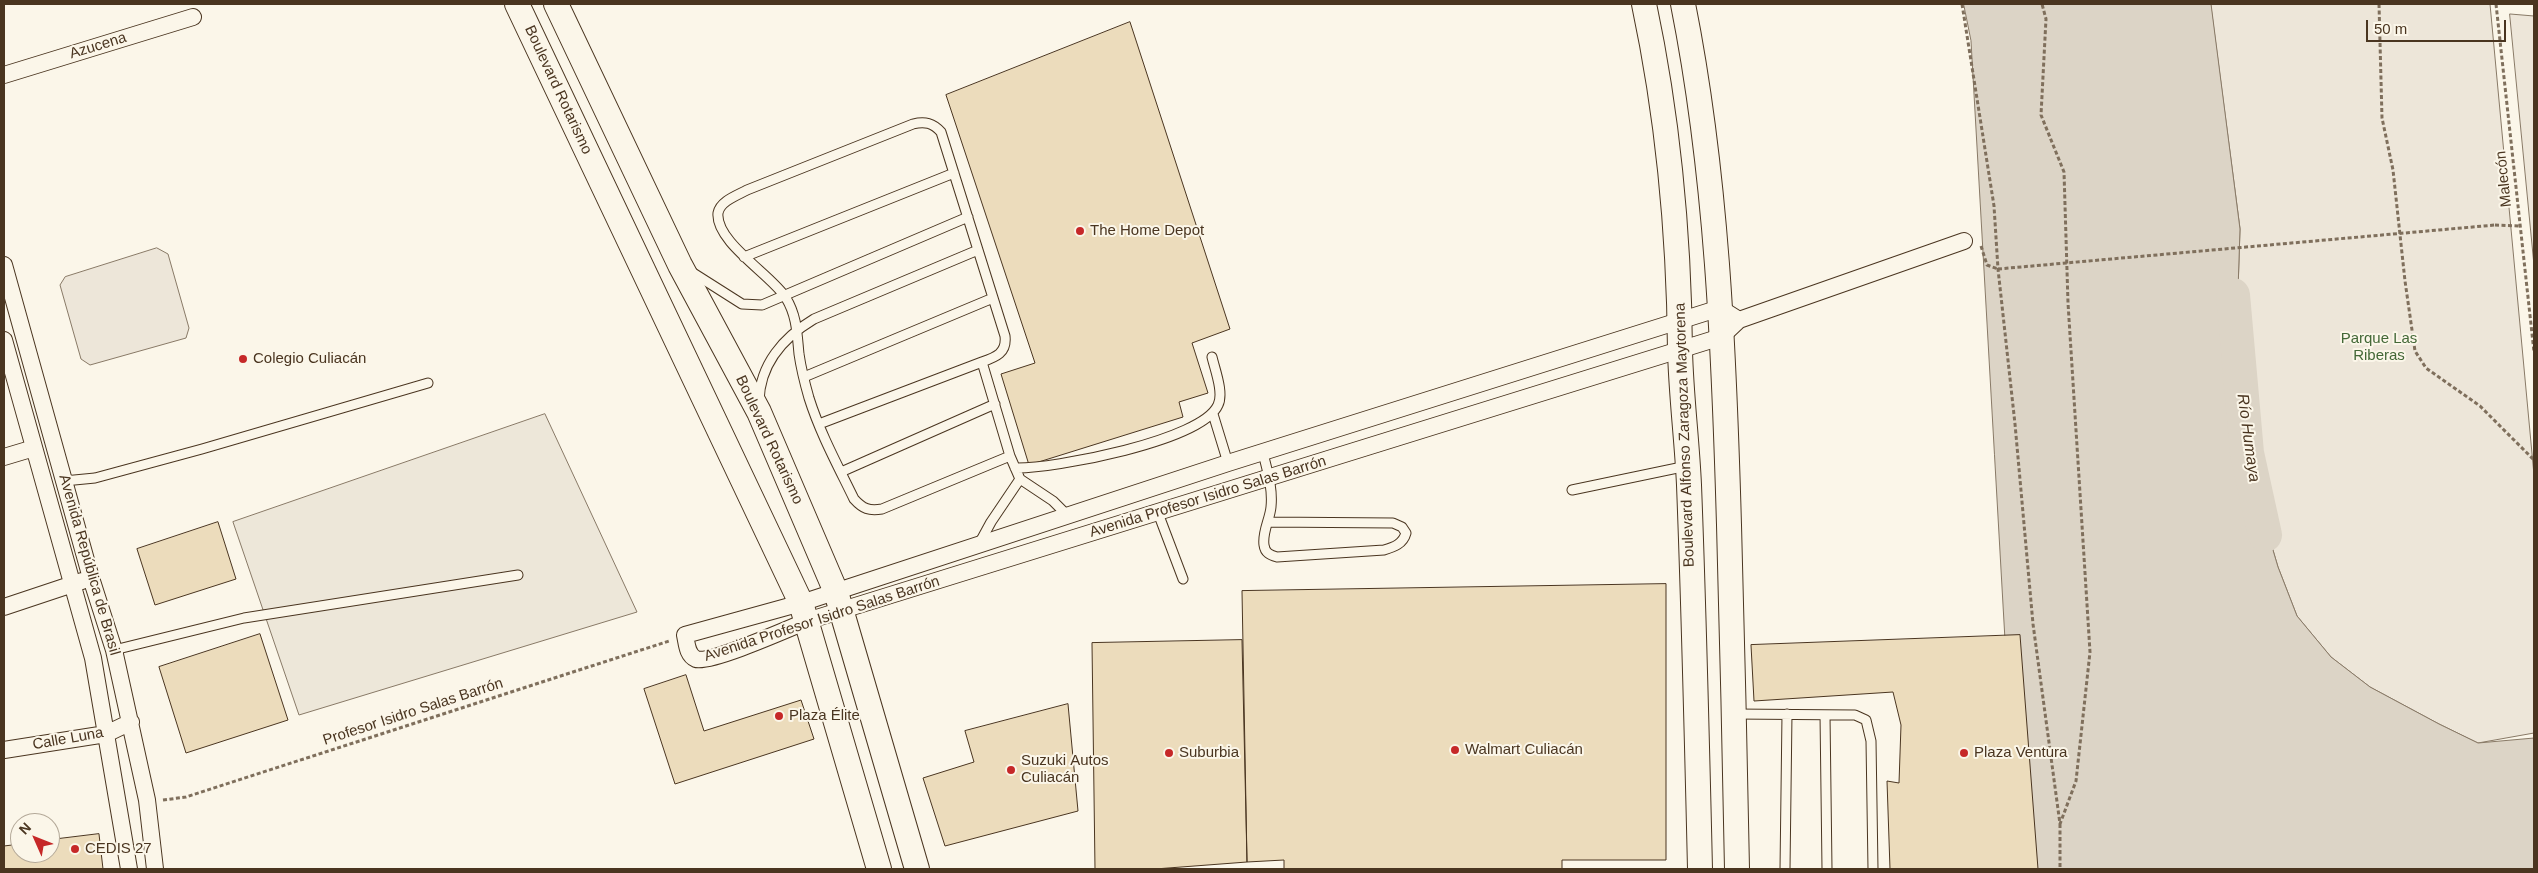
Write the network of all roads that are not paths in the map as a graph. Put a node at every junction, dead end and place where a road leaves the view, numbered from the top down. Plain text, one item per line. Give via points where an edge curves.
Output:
1 (517, 4) edge
2 (556, 4) edge
3 (1644, 4) edge
4 (1683, 4) edge
5 (193, 17) dead end
6 (4, 75) edge
7 (954, 173) junction
8 (968, 218) junction
9 (1964, 241) road end
10 (978, 250) junction
11 (744, 257) junction
12 (680, 265) junction
13 (5, 275) edge
14 (785, 296) junction
15 (993, 298) junction
16 (1729, 314) junction
17 (10, 315) edge
18 (1681, 321) junction
19 (797, 329) junction
20 (1721, 337) junction
21 (4, 340) edge
22 (1680, 350) junction
23 (1212, 357) dead end
24 (982, 362) junction
25 (804, 377) junction
26 (428, 383) dead end
27 (995, 404) junction
28 (759, 412) junction
29 (1213, 414) junction
30 (819, 424) junction
31 (34, 448) junction
32 (1263, 453) junction
33 (1010, 456) junction
34 (4, 457) edge
35 (1228, 463) junction
36 (1688, 465) junction
37 (1015, 468) junction
38 (841, 472) junction
39 (1268, 478) junction
40 (1020, 479) junction
41 (64, 481) junction
42 (1572, 490) dead end
43 (1158, 513) junction
44 (1068, 516) junction
45 (1268, 522) junction
46 (978, 546) junction
47 (518, 575) dead end
48 (91, 578) junction
49 (1183, 579) dead end
50 (71, 585) junction
51 (838, 601) junction
52 (4, 607) edge
53 (804, 612) junction
54 (114, 650) junction
55 (1734, 714) junction
56 (1787, 714) junction
57 (1825, 714) junction
58 (130, 722) junction
59 (106, 734) junction
60 (4, 750) edge
61 (129, 869) edge
62 (155, 869) edge
63 (879, 869) edge
64 (917, 869) edge
65 (1700, 869) edge
66 (1737, 869) edge
67 (1785, 869) edge
68 (1827, 869) edge
69 (1873, 869) edge

1 - 53 street, Boulevard Rotarismo
2 - 12 street, Boulevard Rotarismo
3 - 18 street, Boulevard Alfonso Zaragoza Maytorena via 1667,152
4 - 16 street
5 - 6 street, Azucena
7 - 8 lane
7 - 11 lane
7 - 11 lane via 941,132 929,123 914,124 747,190 726,202 718,214
8 - 10 lane
8 - 14 lane
9 - 16 street, Avenida Profesor Isidro Salas Barrón
10 - 15 lane
10 - 19 lane
11 - 14 lane
12 - 14 lane via 742,304 762,305
12 - 28 street, Boulevard Rotarismo
13 - 17 street, Avenida República de Brasil
14 - 19 lane
15 - 24 lane via 1006,344 999,355
15 - 25 lane
16 - 18 street, Avenida Profesor Isidro Salas Barrón
16 - 20 street
17 - 41 street, Avenida República de Brasil
18 - 22 street, Boulevard Alfonso Zaragoza Maytorena
18 - 32 street, Avenida Profesor Isidro Salas Barrón
19 - 25 lane
19 - 28 lane via 783,341 768,365
20 - 22 street, Avenida Profesor Isidro Salas Barrón
20 - 55 street
21 - 31 street, Avenida República de Brasil
22 - 36 street, Boulevard Alfonso Zaragoza Maytorena
22 - 39 street, Avenida Profesor Isidro Salas Barrón
23 - 29 lane via 1219,402
24 - 27 lane
24 - 30 lane
25 - 30 lane
26 - 41 lane via 95,478
27 - 33 lane
27 - 38 lane
28 - 51 street, Boulevard Rotarismo
29 - 35 lane
29 - 37 lane via 1192,428 1145,445 1041,467
30 - 38 lane
31 - 34 street
31 - 50 street, Avenida República de Brasil
32 - 35 street, Avenida Profesor Isidro Salas Barrón
32 - 39 lane
33 - 37 lane
33 - 38 lane via 882,509 872,510 863,508 854,499
35 - 44 street, Avenida Profesor Isidro Salas Barrón
36 - 42 lane
36 - 65 street, Boulevard Alfonso Zaragoza Maytorena
37 - 40 lane
39 - 43 street, Avenida Profesor Isidro Salas Barrón
39 - 45 lane via 1272,502
40 - 44 lane via 1053,501
40 - 46 lane
41 - 48 street, Avenida República de Brasil
43 - 49 lane
43 - 51 street, Avenida Profesor Isidro Salas Barrón
44 - 46 street, Avenida Profesor Isidro Salas Barrón
45 - 45 lane via 1393,523 1402,527 1406,534 1404,540 1384,550 1277,557 1270,555 1264,546
46 - 51 street, Avenida Profesor Isidro Salas Barrón
47 - 54 lane via 244,618
48 - 50 street
48 - 54 street, Avenida República de Brasil
50 - 52 street
50 - 59 street, Avenida República de Brasil via 93,658
51 - 53 street, Avenida Profesor Isidro Salas Barrón
51 - 64 street, Boulevard Rotarismo
53 - 53 street, Avenida Profesor Isidro Salas Barrón via 685,635 692,656 700,660 746,646
53 - 63 street, Boulevard Rotarismo
54 - 58 street, Avenida República de Brasil
55 - 56 lane
55 - 66 street
56 - 57 lane
56 - 67 lane
57 - 68 lane
57 - 69 lane via 1855,714 1863,717 1869,725
58 - 59 street, Calle Luna
58 - 62 street, Avenida República de Brasil via 147,800
59 - 60 street, Calle Luna
59 - 61 street, Avenida República de Brasil

